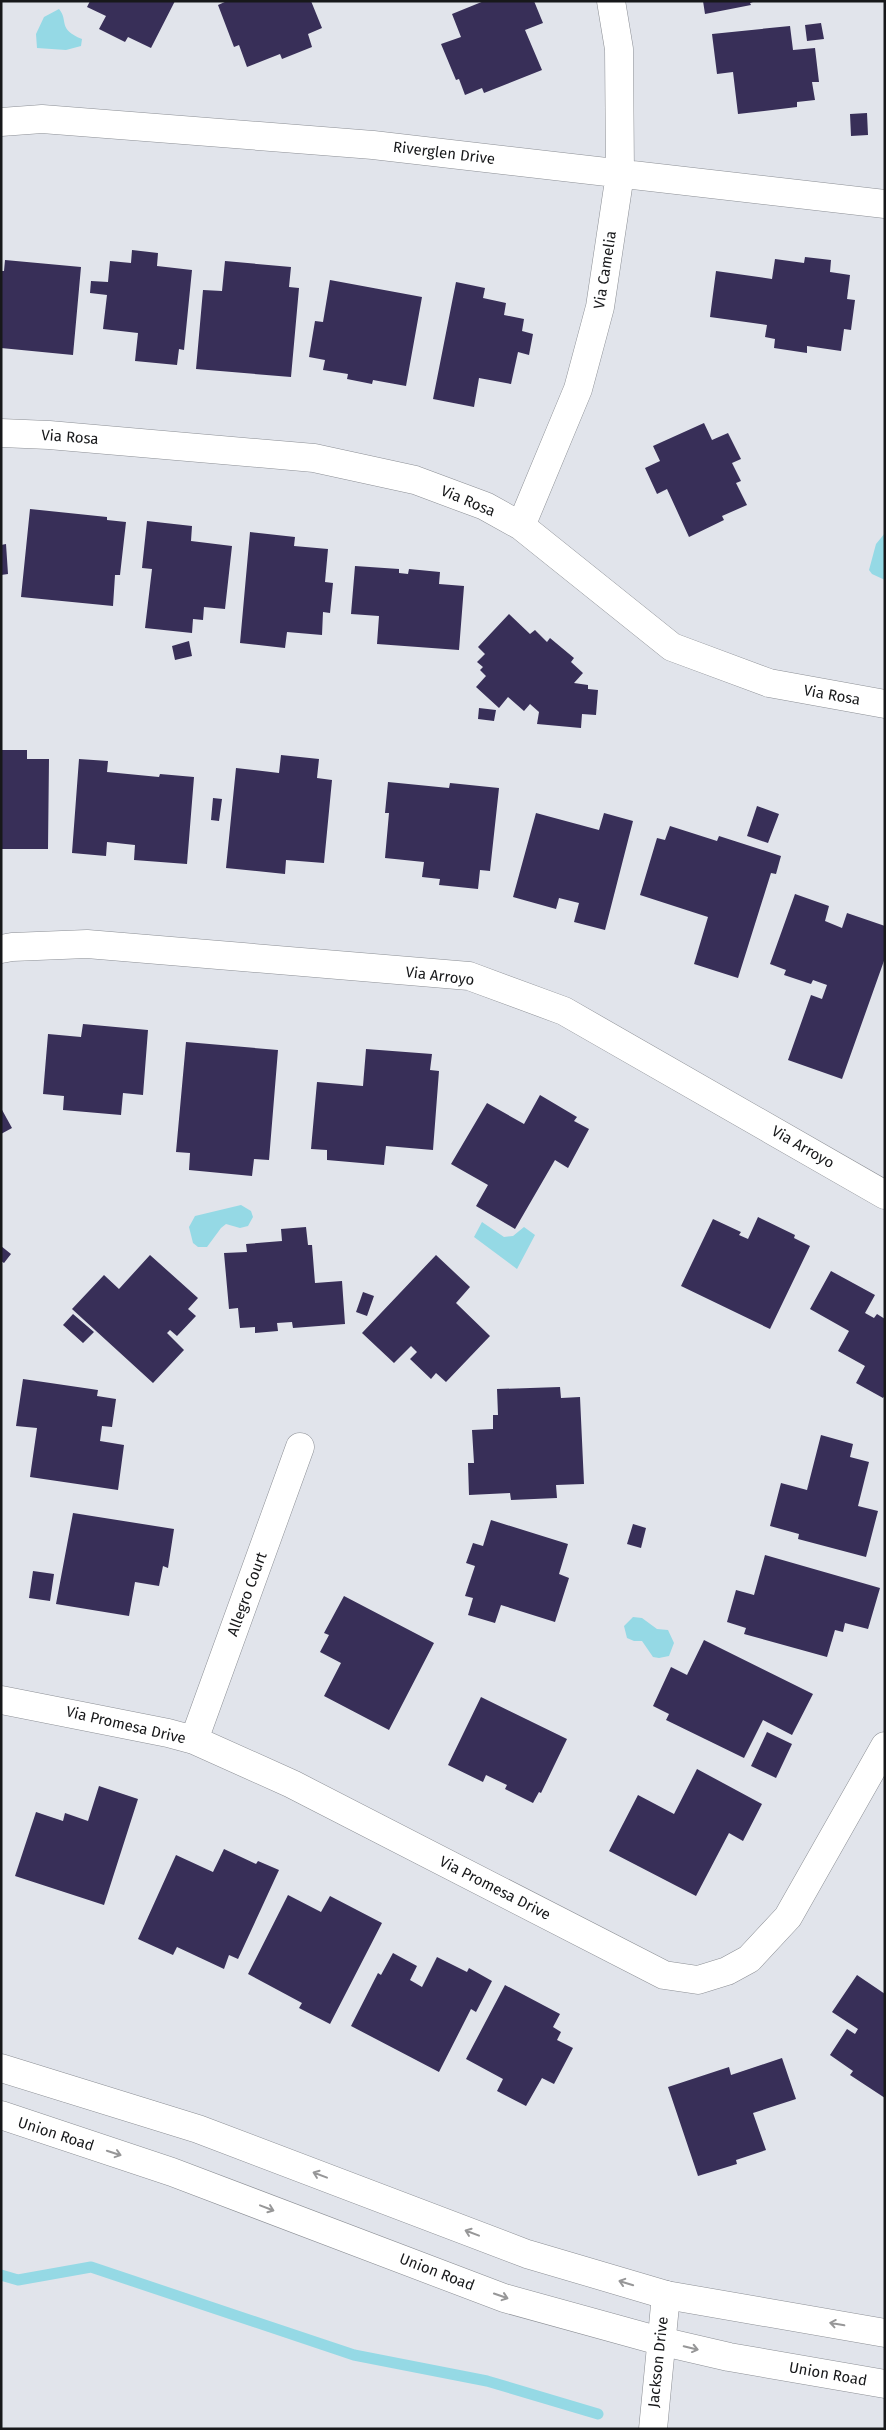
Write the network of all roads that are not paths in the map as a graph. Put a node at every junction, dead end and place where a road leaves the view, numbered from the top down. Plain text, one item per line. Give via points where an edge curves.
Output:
1 (611, 1) edge
2 (1, 122) edge
3 (620, 174) junction
4 (885, 204) edge
5 (1, 433) edge
6 (521, 526) junction
7 (885, 704) edge
8 (1, 949) edge
9 (885, 1196) edge
10 (300, 1447) dead end
11 (1, 1700) edge
12 (194, 1740) junction
13 (885, 1746) edge
14 (1, 2068) edge
15 (1, 2115) edge
16 (666, 2295) junction
17 (885, 2333) edge
18 (660, 2341) junction
19 (885, 2384) edge
20 (653, 2429) edge

1 - 3 street, Via Camelia via 618,49
2 - 3 street, Riverglen Drive via 42,119 373,145
3 - 4 street, Riverglen Drive
3 - 6 street, Via Camelia via 600,307 578,389
5 - 6 street, Via Rosa via 314,458 415,480 485,506
6 - 7 street, Via Rosa via 672,647 769,683
8 - 9 street, Via Arroyo via 86,944 469,976 564,1011
10 - 12 street, Allegro Court
11 - 12 street, Via Promesa Drive
12 - 13 street, Via Promesa Drive via 292,1784 664,1975 698,1980 727,1971 749,1959 788,1917
16 -> 14 street via 527,2254 198,2129
15 -> 18 street, Union Road via 172,2172 504,2298
17 -> 16 street
16 - 18 street, Jackson Drive
18 -> 19 street, Union Road via 729,2357
18 - 20 street, Jackson Drive

